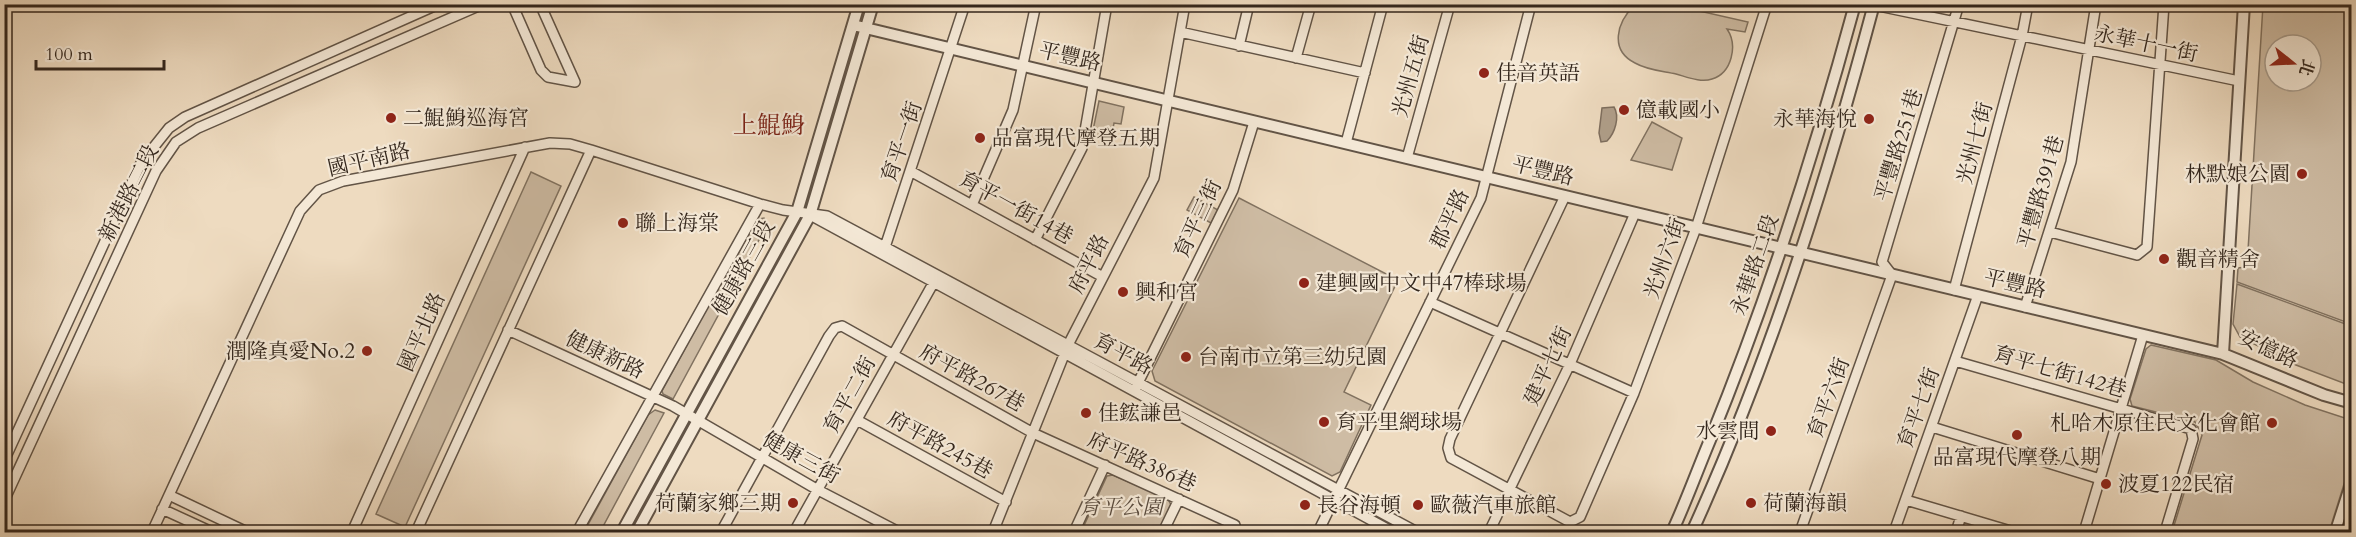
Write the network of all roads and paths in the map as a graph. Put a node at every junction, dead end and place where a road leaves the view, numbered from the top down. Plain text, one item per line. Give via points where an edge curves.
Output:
1 (440, 4) edge
2 (483, 4) edge
3 (512, 4) edge
4 (540, 4) edge
5 (859, 4) edge
6 (873, 4) edge
7 (965, 4) edge
8 (1036, 4) edge
9 (1107, 4) edge
10 (1185, 4) edge
11 (1249, 4) edge
12 (1311, 4) edge
13 (1383, 4) edge
14 (1450, 4) edge
15 (1531, 4) edge
16 (1767, 4) edge
17 (1855, 4) edge
18 (1959, 4) edge
19 (2028, 4) edge
20 (2096, 4) edge
21 (2164, 4) edge
22 (2244, 4) edge
23 (1872, 5) edge
24 (1955, 22) junction
25 (853, 25) junction
26 (866, 28) junction
27 (1180, 33) junction
28 (2022, 36) junction
29 (1239, 46) junction
30 (952, 49) junction
31 (2089, 50) junction
32 (1296, 58) junction
33 (2160, 65) junction
34 (1023, 66) junction
35 (1365, 73) junction
36 (2239, 81) junction
37 (1094, 83) junction
38 (1168, 100) junction
39 (1254, 122) junction
40 (1346, 143) junction
41 (525, 147) junction
42 (591, 150) junction
43 (1407, 158) junction
44 (912, 172) junction
45 (1487, 177) junction
46 (1564, 196) junction
47 (760, 204) junction
48 (972, 205) junction
49 (797, 212) junction
50 (1635, 213) junction
51 (810, 214) junction
52 (1695, 228) junction
53 (2050, 232) junction
54 (1035, 240) junction
55 (885, 247) junction
56 (1782, 249) junction
57 (1801, 253) junction
58 (1892, 275) junction
59 (1103, 277) junction
60 (935, 279) junction
61 (1954, 290) junction
62 (1978, 295) junction
63 (1430, 302) junction
64 (2025, 307) junction
65 (508, 330) junction
66 (1499, 333) junction
67 (2143, 335) junction
68 (1066, 349) junction
69 (2223, 354) junction
70 (893, 355) junction
71 (1955, 361) junction
72 (1570, 364) junction
73 (1139, 382) junction
74 (1134, 392) junction
75 (1634, 393) junction
76 (653, 397) junction
77 (2352, 403) edge
78 (2121, 408) junction
79 (686, 414) junction
80 (697, 420) junction
81 (856, 420) junction
82 (1932, 427) junction
83 (1033, 433) junction
84 (762, 457) junction
85 (4, 461) edge
86 (1105, 465) junction
87 (2100, 479) junction
88 (2352, 479) edge
89 (1339, 489) junction
90 (819, 490) junction
91 (1510, 490) junction
92 (168, 495) junction
93 (1179, 499) junction
94 (1333, 500) junction
95 (1906, 500) junction
96 (4, 501) edge
97 (1006, 502) junction
98 (162, 510) junction
99 (1961, 516) junction
100 (1236, 529) edge
101 (1411, 531) edge
102 (152, 532) edge
103 (212, 532) edge
104 (247, 532) edge
105 (352, 532) edge
106 (416, 532) edge
107 (577, 532) edge
108 (622, 532) edge
109 (637, 532) edge
110 (721, 532) edge
111 (794, 532) edge
112 (899, 532) edge
113 (993, 532) edge
114 (1074, 532) edge
115 (1163, 532) edge
116 (1318, 532) edge
117 (1393, 532) edge
118 (1489, 532) edge
119 (1672, 532) edge
120 (1692, 532) edge
121 (1800, 532) edge
122 (1894, 532) edge
123 (1956, 532) edge
124 (2014, 532) edge
125 (2084, 532) edge
126 (2165, 532) edge
127 (2335, 532) edge

1 - 85 street, 新港路二段 via 185,117 169,128 141,163
2 - 96 street, 新港路二段 via 198,128 176,142 156,171
3 - 4 street via 541,70 549,77 575,82
5 - 25 street, 健康路三段
6 - 26 street, 健康路三段
7 - 30 street, 育平一街
8 - 34 street
9 - 37 street
10 - 27 street, 府平路
11 - 29 street
12 - 32 street
13 - 35 street
14 - 43 street, 光州五街
15 - 45 street, 郡平路
16 - 52 street, 光州六街
17 - 56 street, 永華路二段
18 - 24 street
19 - 28 street, 光州七街
20 - 31 street, 平豐路391巷
21 - 33 street
22 - 36 street, 安億路
23 - 24 street, 永華十一街
23 - 57 street, 永華路二段
24 - 28 street, 永華十一街
24 - 58 street, 平豐路251巷 via 1882,262
25 - 26 street, 平豐路
25 - 49 street, 健康路三段
26 - 30 street, 平豐路
26 - 51 street, 健康路三段
27 - 29 street
27 - 38 street, 府平路
28 - 31 street, 永華十一街
28 - 61 street, 光州七街
29 - 32 street
30 - 34 street, 平豐路
30 - 44 street, 育平一街
31 - 33 street, 永華十一街
31 - 53 street, 平豐路391巷 via 2071,162
32 - 35 street
33 - 36 street, 永華十一街
33 - 53 street via 2147,247 2137,255
34 - 37 street, 平豐路
34 - 48 street via 1013,110
35 - 40 street
36 - 69 street, 安億路
37 - 38 street, 平豐路
37 - 54 street via 1082,148
38 - 39 street, 平豐路
38 - 59 street, 府平路 via 1154,178
39 - 40 street, 平豐路
39 - 73 street, 育平三街 via 1233,190
40 - 43 street, 平豐路
41 - 42 street, 國平南路 via 550,143
41 - 92 street, 國平南路 via 343,181 319,190 300,211
41 - 105 street, 國平北路
42 - 47 street, 國平南路
42 - 65 street
43 - 45 street, 平豐路
44 - 48 street, 育平一街14巷
44 - 55 street, 育平一街
45 - 46 street, 平豐路
45 - 63 street, 郡平路 via 1481,198
46 - 50 street, 平豐路
46 - 66 street
47 - 49 street, 國平南路
47 - 76 street, 健康路三段
48 - 54 street, 育平一街14巷
49 - 51 street, 育平路
49 - 79 street, 健康路三段
50 - 52 street, 平豐路
50 - 72 street, 建平七街
51 - 55 street, 育平路 via 826,216
51 - 60 street, 育平路
51 - 80 street, 健康路三段
52 - 56 street, 平豐路
52 - 75 street, 光州六街
53 - 64 street, 平豐路391巷
54 - 59 street, 育平一街14巷
55 - 60 street, 育平路
56 - 57 street, 平豐路
56 - 119 street, 永華路二段 via 1731,389
57 - 58 street, 平豐路
57 - 120 street, 永華路二段 via 1724,460
58 - 61 street, 平豐路
58 - 121 street, 育平六街
59 - 68 street, 府平路
60 - 68 street, 育平路
60 - 70 street, 育平二街
61 - 62 street, 平豐路
62 - 64 street, 平豐路
62 - 71 street, 育平七街
63 - 66 street
63 - 89 street, 郡平路
64 - 67 street, 平豐路
65 - 76 street, 健康新路
65 - 106 street
66 - 72 street
66 - 91 street via 1448,448 1451,458
67 - 69 street, 平豐路
67 - 78 street
68 - 73 street, 育平路
68 - 74 street, 育平路
68 - 83 street, 府平路
69 - 77 street, 安億路
70 - 81 street, 育平二街
70 - 83 street, 府平路267巷
70 - 84 street, 府平路267巷 via 842,326 835,328
71 - 78 street, 育平七街142巷
71 - 82 street, 育平七街
72 - 75 street
72 - 91 street, 建平七街
73 - 74 street, 育平三街
73 - 89 street, 育平路
74 - 94 street, 育平路
75 - 91 street, 光州六街 via 1581,517 1570,522
76 - 79 street, 健康新路
76 - 107 street, 健康路三段
78 - 87 street
78 - 126 street, 育平七街142巷 via 2191,429 2193,439
79 - 80 street, 健康三街
79 - 108 street, 健康路三段
80 - 84 street, 健康三街
80 - 109 street, 健康路三段
81 - 90 street, 育平二街
81 - 97 street, 府平路245巷
82 - 87 street
82 - 95 street, 育平七街
83 - 86 street, 府平路386巷
83 - 97 street, 府平路
84 - 90 street, 健康三街
84 - 110 street, 府平路267巷
86 - 93 street, 府平路386巷
86 - 114 street
87 - 125 street
88 - 127 street
89 - 94 street, 郡平路
89 - 101 street, 育平路
90 - 111 street, 育平二街
90 - 112 street, 健康三街
91 - 118 street, 建平七街
92 - 98 street, 國平南路
92 - 104 street
93 - 100 street, 府平路386巷
93 - 115 street
94 - 116 street, 郡平路
94 - 117 street, 育平路
95 - 99 street
95 - 122 street, 育平七街
97 - 113 street, 府平路
98 - 102 street, 國平南路
98 - 103 street
99 - 123 street
99 - 124 street

